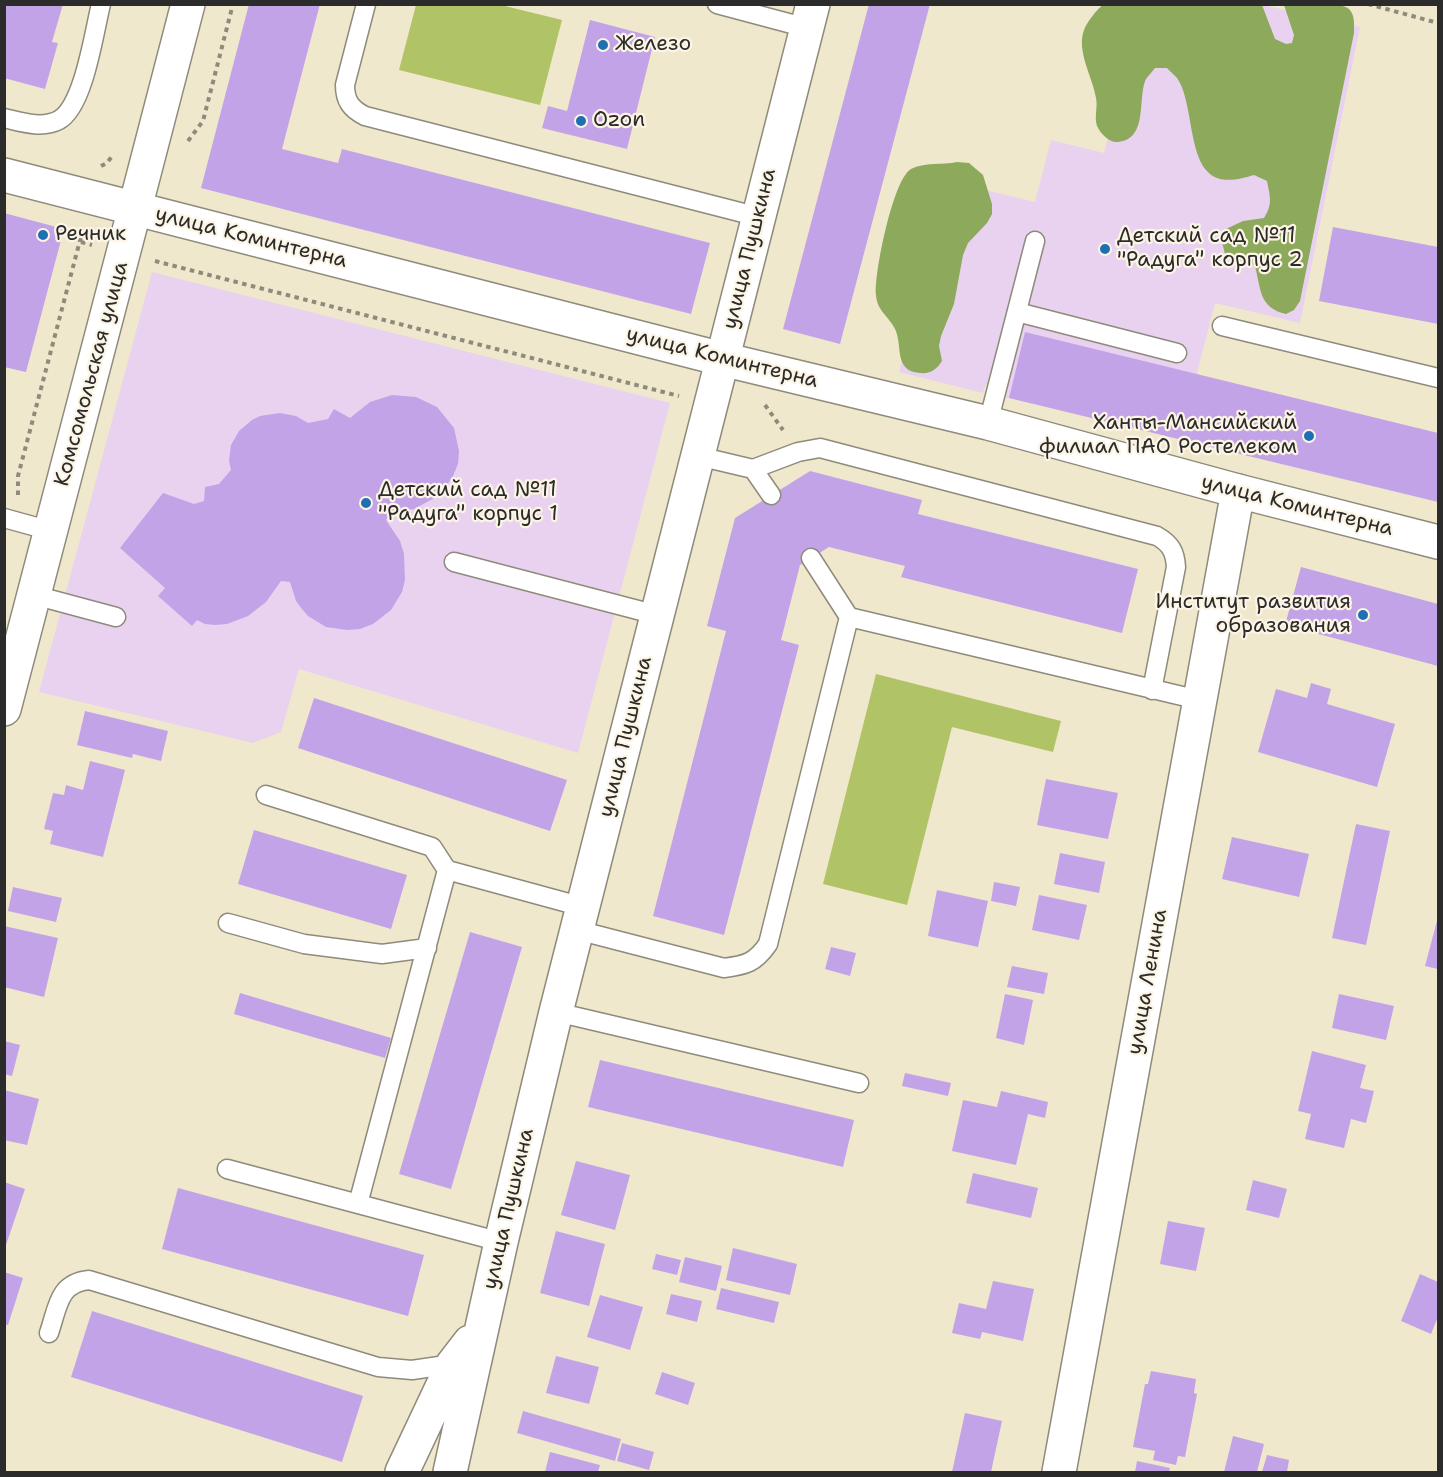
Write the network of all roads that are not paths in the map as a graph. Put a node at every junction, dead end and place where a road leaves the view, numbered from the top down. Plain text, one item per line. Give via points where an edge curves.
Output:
1 (101, 4) edge
2 (188, 4) edge
3 (366, 4) edge
4 (717, 4) edge
5 (810, 16) edge
6 (4, 118) edge
7 (4, 175) edge
8 (135, 208) junction
9 (759, 216) junction
10 (1035, 241) dead end
11 (1017, 312) junction
12 (1222, 326) dead end
13 (1177, 353) dead end
14 (722, 359) junction
15 (1438, 378) edge
16 (988, 423) junction
17 (698, 456) junction
18 (753, 469) junction
19 (1238, 491) junction
20 (771, 495) dead end
21 (11, 520) edge
22 (51, 531) junction
23 (1438, 542) edge
24 (811, 558) dead end
25 (454, 562) dead end
26 (34, 596) junction
27 (657, 615) junction
28 (116, 617) dead end
29 (849, 617) junction
30 (1152, 690) junction
31 (1200, 700) junction
32 (4, 709) edge
33 (266, 795) dead end
34 (447, 870) junction
35 (580, 918) junction
36 (228, 922) dead end
37 (427, 948) junction
38 (556, 1012) junction
39 (859, 1083) dead end
40 (227, 1169) dead end
41 (358, 1204) junction
42 (501, 1242) junction
43 (481, 1328) junction
44 (49, 1333) dead end
45 (453, 1364) junction
46 (402, 1473) edge
47 (450, 1473) edge
48 (1059, 1473) edge

1 - 6 lane via 81,90 72,107 60,120 45,124
2 - 8 street, Комсомольская улица
3 - 9 lane via 345,85 349,105 365,116
4 - 5 lane
5 - 9 street, улица Пушкина
7 - 8 street, улица Коминтерна
8 - 14 street, улица Коминтерна
8 - 22 street, Комсомольская улица
9 - 14 street, улица Пушкина
10 - 11 lane
11 - 13 lane
11 - 16 lane
12 - 15 lane
14 - 16 street, улица Коминтерна
14 - 17 street, улица Пушкина
16 - 19 street, улица Коминтерна
17 - 18 lane
17 - 27 street, улица Пушкина
18 - 20 lane
18 - 30 lane via 819,448 1169,542 1176,567
19 - 23 street, улица Коминтерна
19 - 31 street, улица Ленина
21 - 22 lane
22 - 26 street, Комсомольская улица
24 - 29 lane
25 - 27 lane
26 - 28 lane
26 - 32 street, Комсомольская улица
27 - 35 street, улица Пушкина
29 - 30 lane
29 - 35 lane via 768,944 759,958 742,966 724,968
30 - 31 lane
31 - 48 street, улица Ленина
33 - 34 lane via 432,847
34 - 35 lane
34 - 37 lane
35 - 38 street, улица Пушкина
36 - 37 lane via 326,947 382,954
37 - 41 lane
38 - 39 lane
38 - 42 street, улица Пушкина
40 - 41 lane
41 - 42 lane
42 - 43 street, улица Пушкина
43 - 45 street
43 - 47 street, улица Пушкина
44 - 45 lane via 68,1286 89,1280 378,1366 412,1370
45 - 46 street

